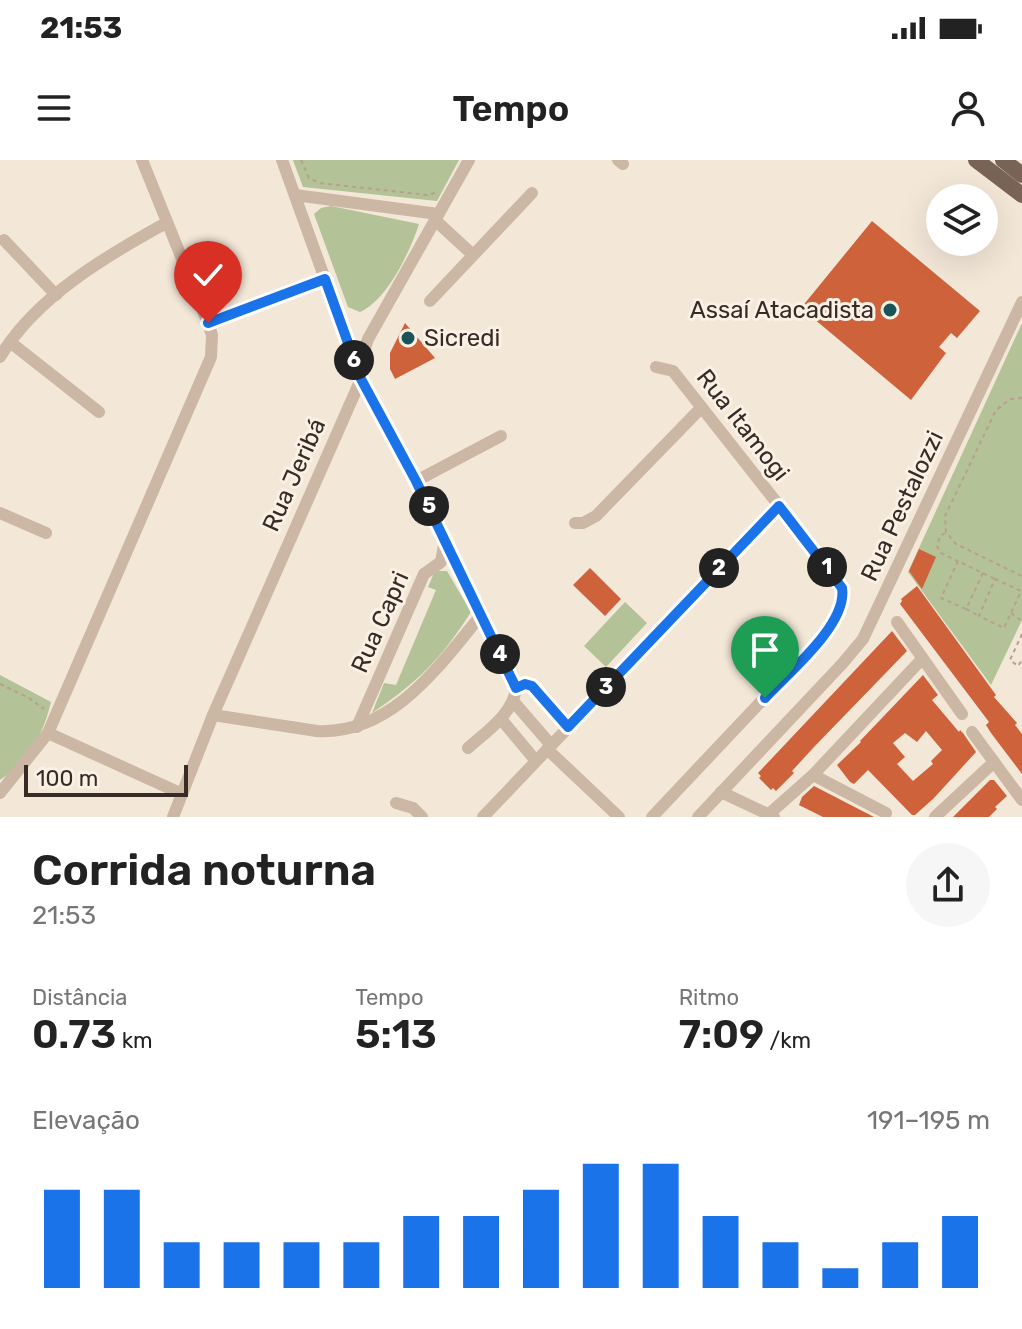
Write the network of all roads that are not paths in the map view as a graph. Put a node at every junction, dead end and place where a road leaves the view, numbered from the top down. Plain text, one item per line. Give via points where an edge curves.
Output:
1 (142, 160) edge
2 (282, 160) edge
3 (469, 160) edge
4 (1003, 160) edge
5 (983, 162) edge
6 (1022, 175) edge
7 (532, 193) dead end
8 (295, 195) junction
9 (1022, 195) edge
10 (437, 217) junction
11 (166, 223) junction
12 (4, 240) dead end
13 (473, 255) junction
14 (325, 279) junction
15 (56, 295) junction
16 (430, 301) dead end
17 (1022, 302) edge
18 (208, 323) junction
19 (10, 342) junction
20 (0, 357) edge
21 (656, 367) dead end
22 (361, 379) junction
23 (701, 408) junction
24 (99, 412) dead end
25 (501, 436) dead end
26 (416, 481) junction
27 (779, 506) junction
28 (0, 513) edge
29 (575, 523) dead end
30 (46, 533) dead end
31 (445, 540) junction
32 (482, 614) junction
33 (897, 622) dead end
34 (922, 659) junction
35 (513, 689) junction
36 (962, 714) dead end
37 (213, 715) junction
38 (501, 719) junction
39 (357, 727) junction
40 (568, 727) junction
41 (972, 732) dead end
42 (48, 733) junction
43 (549, 747) junction
44 (468, 748) dead end
45 (536, 761) junction
46 (994, 762) junction
47 (813, 775) junction
48 (721, 792) junction
49 (0, 793) edge
50 (180, 793) junction
51 (1022, 800) edge
52 (396, 803) dead end
53 (886, 813) dead end
54 (772, 816) edge
55 (173, 817) edge
56 (422, 817) edge
57 (483, 817) edge
58 (619, 817) edge
59 (652, 817) edge
60 (698, 817) edge
61 (935, 817) edge

1 - 11 street
2 - 8 street
3 - 10 street, Rua Jeribá
4 - 6 main road
5 - 9 main road
7 - 13 street
8 - 10 street
8 - 14 street
10 - 13 street
10 - 22 street, Rua Jeribá via 368,339
11 - 15 street
11 - 18 street
12 - 15 street
13 - 16 street
14 - 18 street
14 - 22 street
15 - 19 street
17 - 48 street, Rua Pestalozzi via 863,639
18 - 42 street via 211,357 203,379
19 - 20 street
19 - 24 street
21 - 23 street, Rua Itamogi via 673,371
22 - 26 street
22 - 37 street, Rua Jeribá
23 - 27 street, Rua Itamogi
23 - 29 street via 596,516
25 - 26 street
26 - 31 street
27 - 40 street
27 - 59 street, Rua Itamogi via 844,597 821,638
28 - 30 street
31 - 32 street
31 - 39 street, Rua Capri via 441,562 424,574
32 - 35 street
32 - 39 street via 421,686
33 - 34 street
34 - 36 street
34 - 47 street
35 - 38 street
35 - 40 street via 532,686
35 - 43 street
37 - 39 street via 317,731
37 - 50 street, Rua Jeribá
38 - 44 street
38 - 45 street
40 - 43 street
41 - 46 street
42 - 49 street
42 - 50 street
43 - 45 street
43 - 58 street
45 - 57 street
46 - 51 street
46 - 61 street
47 - 53 street
47 - 54 street
48 - 54 street
48 - 60 street, Rua Pestalozzi
50 - 55 street, Rua Jeribá
52 - 56 street

